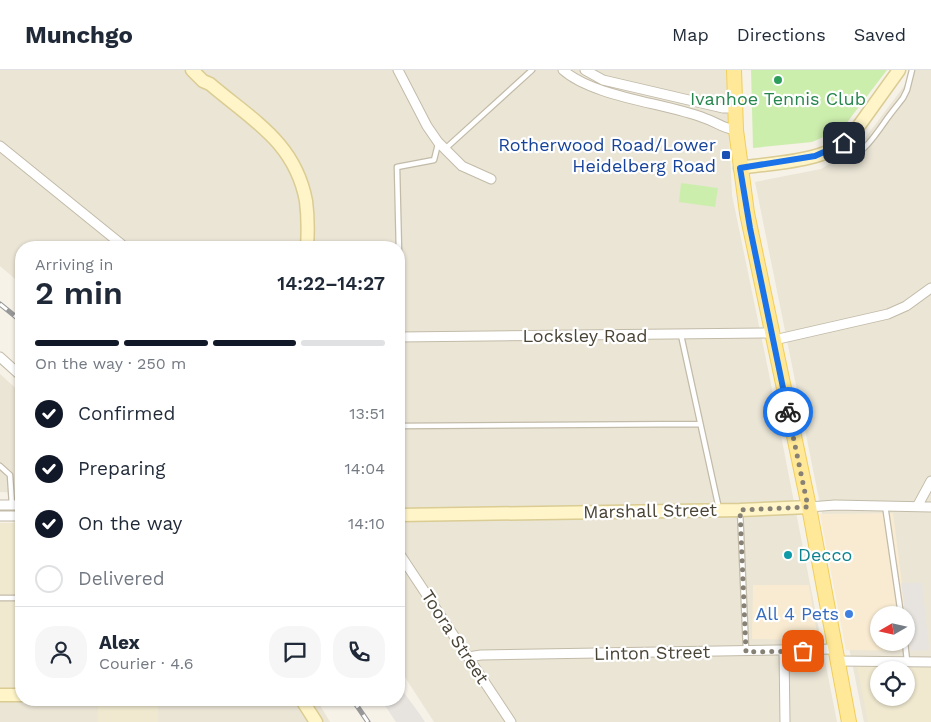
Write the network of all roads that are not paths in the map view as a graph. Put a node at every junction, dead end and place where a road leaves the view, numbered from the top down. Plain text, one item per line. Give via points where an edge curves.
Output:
1 (192, 70) edge
2 (201, 70) edge
3 (398, 70) edge
4 (532, 70) edge
5 (563, 70) edge
6 (585, 70) edge
7 (734, 70) edge
8 (899, 70) edge
9 (912, 70) edge
10 (210, 84) junction
11 (735, 108) junction
12 (736, 130) junction
13 (438, 142) junction
14 (0, 146) edge
15 (445, 149) junction
16 (826, 152) junction
17 (740, 168) junction
18 (490, 179) dead end
19 (117, 241) edge
20 (308, 241) edge
21 (398, 241) edge
22 (931, 288) edge
23 (681, 335) junction
24 (405, 337) edge
25 (773, 337) junction
26 (0, 357) edge
27 (15, 371) edge
28 (700, 424) junction
29 (405, 426) edge
30 (0, 466) edge
31 (931, 481) edge
32 (15, 496) edge
33 (0, 505) edge
34 (15, 505) edge
35 (885, 505) junction
36 (918, 505) junction
37 (808, 507) junction
38 (931, 507) edge
39 (719, 510) junction
40 (740, 510) junction
41 (405, 515) edge
42 (0, 516) edge
43 (15, 516) edge
44 (405, 562) edge
45 (0, 598) edge
46 (15, 598) edge
47 (900, 606) edge
48 (784, 651) junction
49 (746, 652) junction
50 (837, 655) junction
51 (468, 657) junction
52 (897, 661) edge
53 (915, 662) edge
54 (931, 662) edge
55 (15, 695) edge
56 (0, 696) edge
57 (306, 706) edge
58 (316, 722) edge
59 (511, 722) edge
60 (785, 722) edge
61 (849, 722) edge

1 - 10 street
2 - 10 street
3 - 13 street
4 - 15 lane
5 - 12 street via 598,89 706,118 724,128
6 - 11 street via 603,80
7 - 11 main road
8 - 16 street via 849,138
9 - 16 lane via 903,98 868,145 850,157 837,157
10 - 20 street via 274,137 289,155 306,201
11 - 12 main road
12 - 17 main road
13 - 15 street
13 - 21 lane via 434,160 397,167
14 - 19 street
15 - 18 street via 462,166
16 - 17 street via 803,159
17 - 25 main road
22 - 25 street, Locksley Road via 888,314
23 - 24 street, Locksley Road
23 - 25 street, Locksley Road
23 - 28 lane
25 - 37 main road
26 - 27 street
28 - 29 lane
28 - 39 lane
30 - 32 lane via 10,474
31 - 36 street
33 - 34 street
35 - 36 street, Marshall Street
35 - 37 street, Marshall Street
35 - 47 lane
36 - 38 street, Marshall Street
37 - 40 street, Marshall Street
37 - 50 main road
39 - 40 street, Marshall Street
39 - 41 street, Marshall Street
40 - 49 lane
42 - 43 street
44 - 51 street, Toora Street
45 - 46 lane
48 - 49 street, Linton Street
48 - 50 street, Linton Street
48 - 60 street
49 - 51 street, Linton Street
50 - 52 street, Linton Street
50 - 61 main road
51 - 59 street, Toora Street
53 - 54 street, Linton Street
55 - 56 street
57 - 58 street

